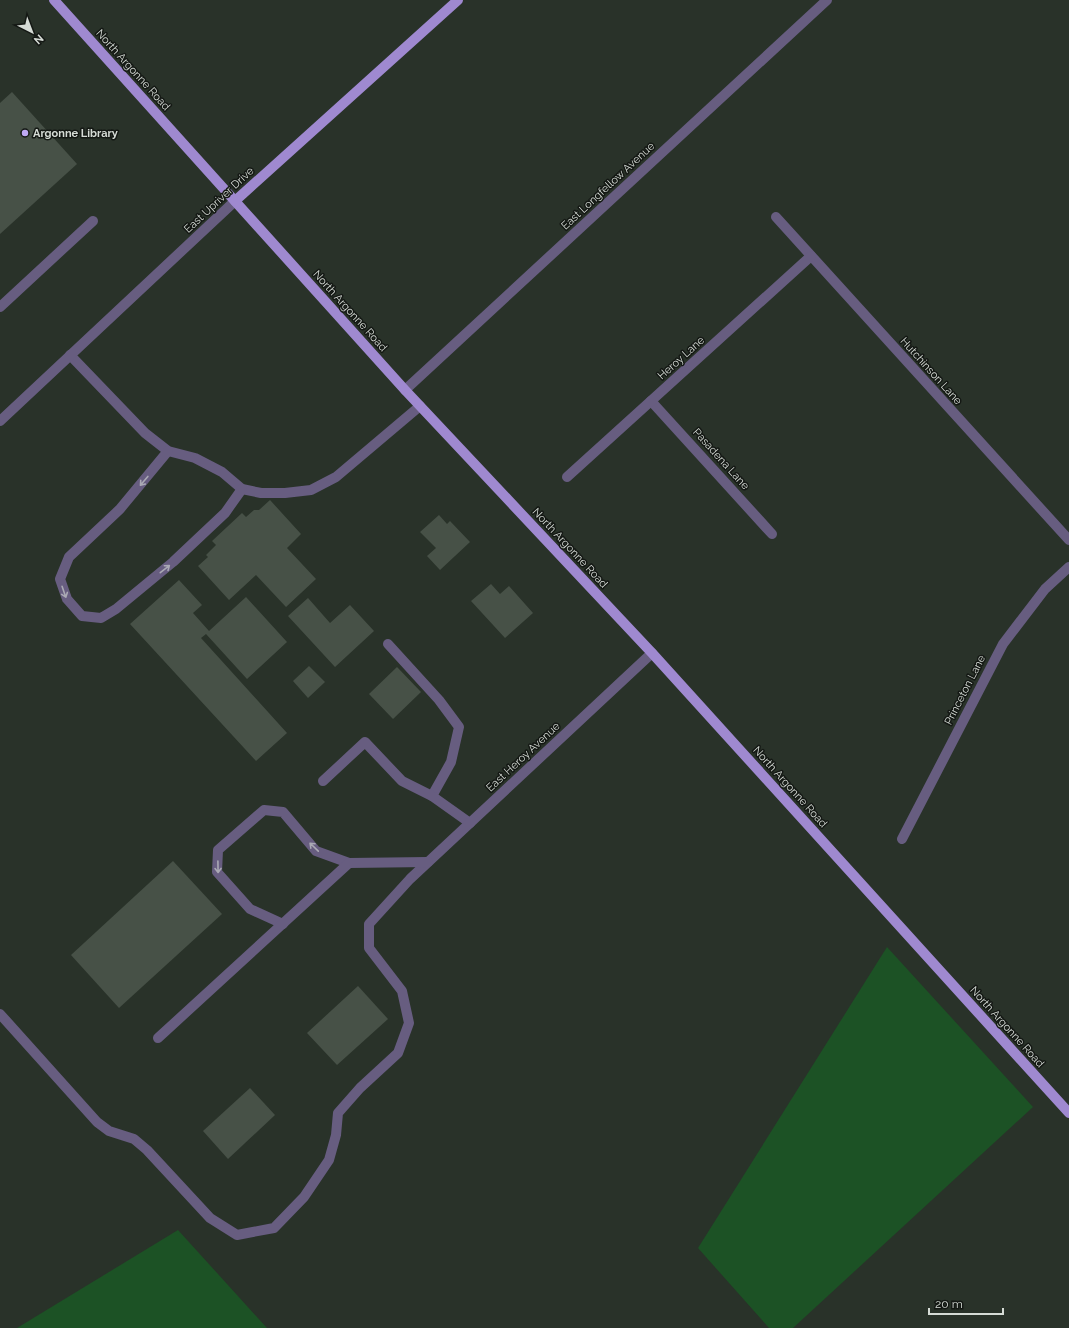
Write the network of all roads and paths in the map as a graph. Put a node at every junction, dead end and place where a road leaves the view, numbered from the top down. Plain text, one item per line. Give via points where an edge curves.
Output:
1 (54, 0) edge
2 (458, 0) edge
3 (827, 0) edge
4 (235, 201) junction
5 (776, 217) dead end
6 (94, 221) dead end
7 (811, 256) junction
8 (0, 307) edge
9 (70, 355) junction
10 (405, 390) junction
11 (652, 401) junction
12 (420, 406) junction
13 (0, 421) edge
14 (168, 451) junction
15 (567, 477) dead end
16 (242, 489) junction
17 (772, 534) dead end
18 (1069, 540) edge
19 (1069, 566) edge
20 (388, 644) dead end
21 (652, 653) junction
22 (323, 781) dead end
23 (432, 796) junction
24 (470, 823) junction
25 (902, 839) dead end
26 (428, 862) junction
27 (349, 864) junction
28 (283, 924) junction
29 (0, 1014) edge
30 (158, 1038) dead end
31 (1069, 1113) edge

1 - 4 main road, North Argonne Road
2 - 4 main road, East Upriver Drive
3 - 10 street, East Longfellow Avenue
4 - 9 street, East Upriver Drive
4 - 10 main road, North Argonne Road
5 - 7 street, Hutchinson Lane
6 - 8 street
7 - 11 street, Heroy Lane
7 - 18 street, Hutchinson Lane
9 - 13 street, East Upriver Drive
9 - 14 street via 145,433
10 - 12 main road, North Argonne Road
11 - 15 street, Heroy Lane
11 - 17 street, Pasadena Lane
12 - 16 street via 336,477 311,490 261,493
12 - 21 main road, North Argonne Road
14 - 16 street via 202,461 222,472
14 -> 16 street via 120,510 69,557 60,578 67,599 82,616 101,618 116,609 190,546 224,513
19 - 25 street, Princeton Lane via 1045,589 1003,644
20 - 23 street via 439,700 459,728 451,762
21 - 24 street, East Heroy Avenue
21 - 31 main road, North Argonne Road
22 - 23 street via 365,742 402,781
23 - 24 street
24 - 26 street, East Heroy Avenue
26 - 27 street
26 - 29 street, East Heroy Avenue via 368,924 368,948 402,991 409,1023 398,1053 360,1088 338,1113 330,1160 304,1197 274,1228 237,1236 210,1218 134,1139 109,1131 97,1122
27 - 28 street
27 -> 28 street via 316,851 283,812 264,810 218,850 217,872 250,909
28 - 30 street

